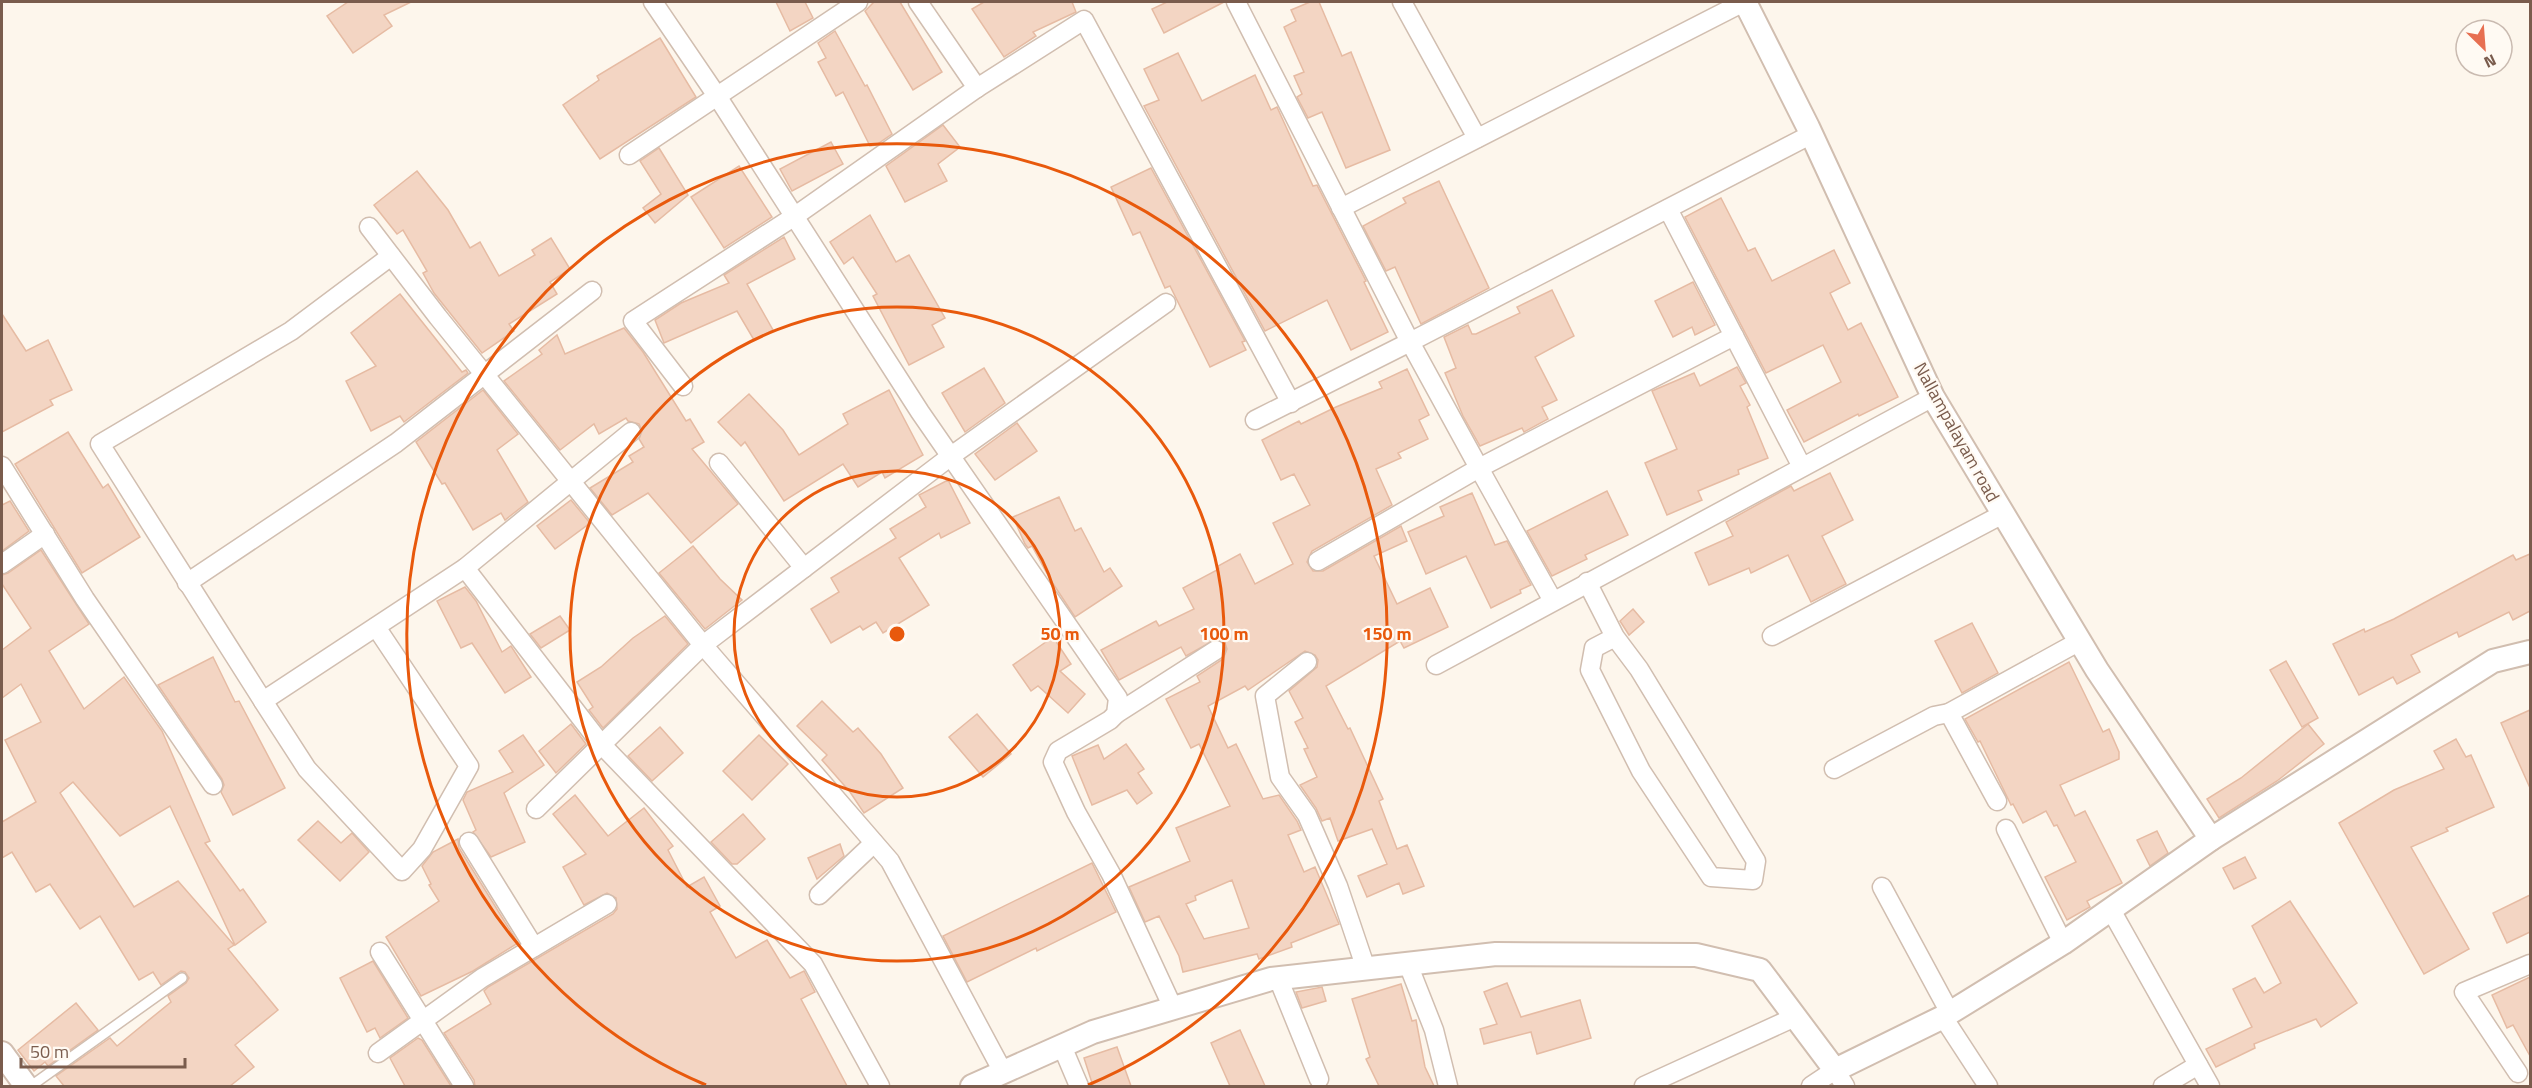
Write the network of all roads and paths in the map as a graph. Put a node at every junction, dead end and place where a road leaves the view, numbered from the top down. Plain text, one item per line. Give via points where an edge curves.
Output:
1 (653, 2) edge
2 (858, 2) edge
3 (918, 2) edge
4 (1236, 2) edge
5 (1402, 2) edge
6 (1744, 2) edge
7 (977, 88) junction
8 (717, 96) junction
9 (1812, 134) junction
10 (1477, 138) junction
11 (629, 155) dead end
12 (1341, 208) junction
13 (1668, 208) junction
14 (795, 216) junction
15 (369, 227) dead end
16 (391, 256) junction
17 (592, 291) dead end
18 (1166, 303) dead end
19 (1734, 336) junction
20 (1410, 342) junction
21 (485, 376) junction
22 (683, 387) dead end
23 (1933, 397) junction
24 (1292, 403) junction
25 (1255, 420) dead end
26 (631, 432) dead end
27 (951, 456) junction
28 (719, 463) dead end
29 (2, 466) edge
30 (1802, 467) junction
31 (1479, 468) junction
32 (571, 482) junction
33 (2003, 514) junction
34 (45, 534) junction
35 (1317, 561) dead end
36 (2, 564) edge
37 (465, 568) junction
38 (804, 568) junction
39 (187, 582) junction
40 (1587, 582) junction
41 (1553, 601) junction
42 (376, 627) junction
43 (1772, 636) dead end
44 (1615, 637) junction
45 (2080, 641) junction
46 (703, 645) junction
47 (1216, 650) dead end
48 (2530, 652) edge
49 (1307, 662) dead end
50 (1436, 665) dead end
51 (263, 701) junction
52 (1949, 713) junction
53 (1116, 714) junction
54 (602, 744) junction
55 (1834, 769) dead end
56 (213, 786) dead end
57 (1997, 801) dead end
58 (536, 809) dead end
59 (2006, 829) dead end
60 (2211, 839) junction
61 (469, 842) dead end
62 (874, 843) junction
63 (1882, 887) dead end
64 (819, 895) dead end
65 (607, 904) dead end
66 (2111, 910) junction
67 (2063, 944) junction
68 (534, 947) junction
69 (380, 952) dead end
70 (1408, 964) junction
71 (2530, 964) edge
72 (1366, 969) junction
73 (182, 978) dead end
74 (1278, 978) junction
75 (1173, 1008) junction
76 (1947, 1015) junction
77 (1795, 1017) junction
78 (424, 1022) junction
79 (1062, 1046) junction
80 (2, 1053) edge
81 (378, 1053) dead end
82 (2198, 1065) junction
83 (1003, 1072) junction
84 (2518, 1073) dead end
85 (1840, 1078) edge
86 (1319, 1079) dead end
87 (28, 1086) edge
88 (464, 1086) edge
89 (880, 1086) edge
90 (972, 1086) edge
91 (1079, 1086) edge
92 (1448, 1086) edge
93 (1644, 1086) edge
94 (1811, 1086) edge
95 (1988, 1086) edge
96 (2163, 1086) edge
97 (2210, 1086) edge

1 - 8 street
2 - 8 street
3 - 7 street
4 - 12 street
5 - 10 street
6 - 9 street, Nallampalayam road
6 - 10 street
7 - 14 street
7 - 24 street via 1084,20
8 - 11 street
8 - 14 street
9 - 13 street
9 - 23 street, Nallampalayam road
10 - 12 street
12 - 20 street
13 - 19 street
13 - 20 street
14 - 22 street via 633,321
14 - 27 street
15 - 16 street
16 - 21 street
16 - 39 street via 291,331 100,444
17 - 21 street
18 - 27 street
19 - 30 street
19 - 31 street
20 - 24 street
20 - 31 street
21 - 32 street
21 - 39 street via 396,443
23 - 30 street
23 - 33 street, Nallampalayam road
24 - 25 street
26 - 32 street
27 - 38 street
27 - 53 street via 1118,698
28 - 38 street
29 - 34 street
30 - 40 street
31 - 35 street
31 - 41 street
32 - 37 street
32 - 46 street
33 - 43 street
33 - 45 street, Nallampalayam road
34 - 36 street
34 - 56 street
37 - 42 street
37 - 54 street
38 - 46 street
39 - 51 street
40 - 41 street
40 - 44 street
41 - 50 street
42 - 51 street
42 - 51 street via 469,766 422,849 402,871 307,769
44 - 44 street via 1639,669 1756,861 1753,880 1711,877 1641,771 1590,670 1594,648
45 - 52 street
45 - 60 street, Nallampalayam road
46 - 54 street
46 - 62 street
47 - 53 street
48 - 60 street via 2493,661
49 - 72 street via 1265,696 1267,714 1280,777 1307,815 1338,886
52 - 55 street via 1934,716
52 - 57 street
53 - 75 street via 1058,751 1053,762 1111,874
54 - 58 street
54 - 89 street via 813,964
59 - 67 street
60 - 66 street
61 - 68 street
62 - 64 street
62 - 83 street via 890,861
63 - 76 street
65 - 68 street
66 - 67 street
66 - 82 street
67 - 76 street
68 - 78 street via 482,978
69 - 78 street
70 - 72 street
70 - 77 street via 1496,954 1696,955 1760,970
70 - 92 street via 1434,1030
71 - 84 street via 2464,992
72 - 74 street
73 - 87 lane
74 - 75 street
74 - 86 street
75 - 79 street via 1093,1032
76 - 85 street
76 - 95 street
77 - 85 street
77 - 93 street
78 - 81 street
78 - 88 street
79 - 83 street
79 - 91 street
80 - 87 street
82 - 96 street
82 - 97 street
83 - 90 street
85 - 94 street

